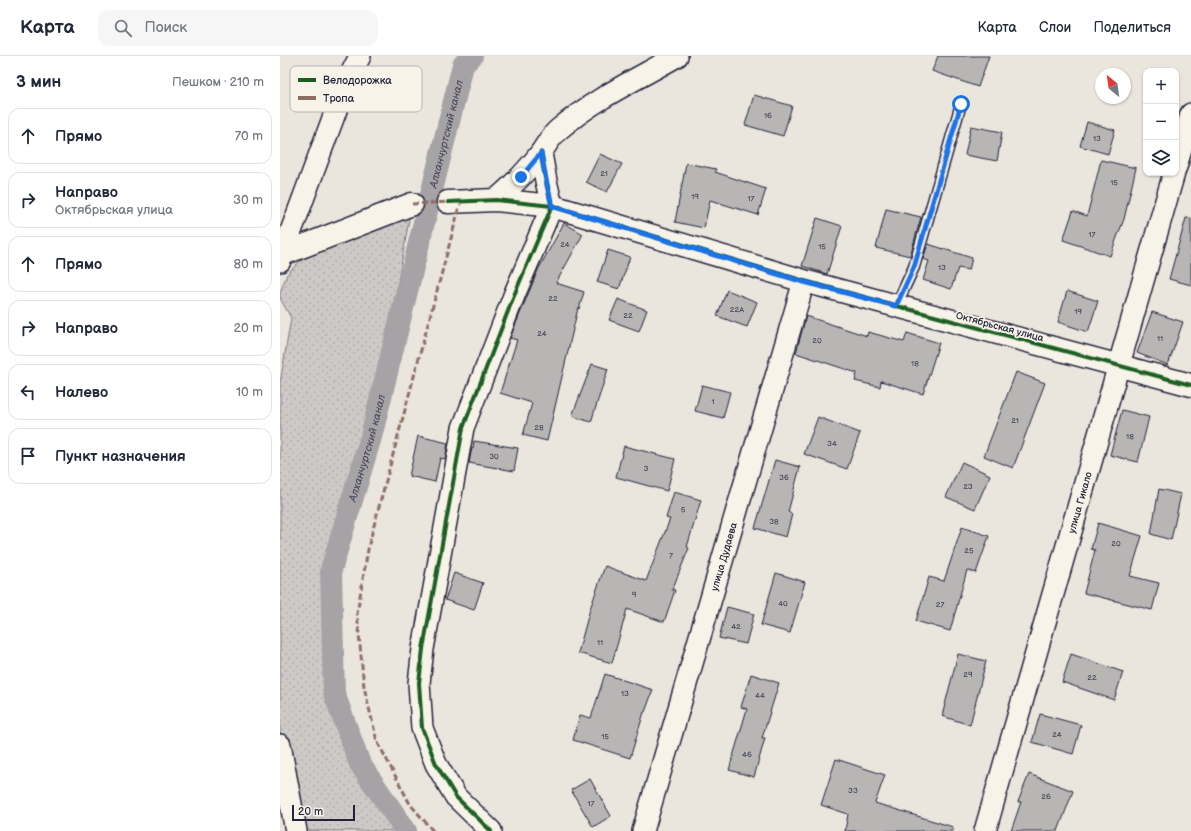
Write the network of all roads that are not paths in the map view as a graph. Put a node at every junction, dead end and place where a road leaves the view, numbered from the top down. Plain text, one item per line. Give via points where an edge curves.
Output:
1 (360, 56) edge
2 (677, 56) edge
3 (355, 66) edge
4 (961, 104) dead end
5 (335, 112) edge
6 (1191, 114) edge
7 (541, 153) junction
8 (1179, 156) edge
9 (1173, 176) edge
10 (496, 200) junction
11 (448, 202) dead end
12 (412, 204) dead end
13 (552, 206) junction
14 (281, 256) edge
15 (804, 282) junction
16 (896, 306) junction
17 (1119, 366) junction
18 (1191, 385) edge
19 (280, 745) edge
20 (296, 831) edge
21 (491, 831) edge
22 (643, 831) edge
23 (986, 831) edge

1 - 3 street
2 - 7 street via 592,104 557,130
4 - 16 lane via 914,267
5 - 14 street
6 - 8 street
7 - 10 street via 521,177
7 - 13 street
9 - 17 street, улица Гикало
10 - 11 street, Октябрьская улица
10 - 13 street, Октябрьская улица
12 - 14 street
13 - 15 street, Октябрьская улица
13 - 21 street via 462,428 419,683 422,728 436,764 456,797
15 - 16 street, Октябрьская улица
15 - 22 street, улица Дудаева
16 - 17 street, Октябрьская улица
17 - 18 street, Октябрьская улица
17 - 23 street, улица Гикало
19 - 20 street

